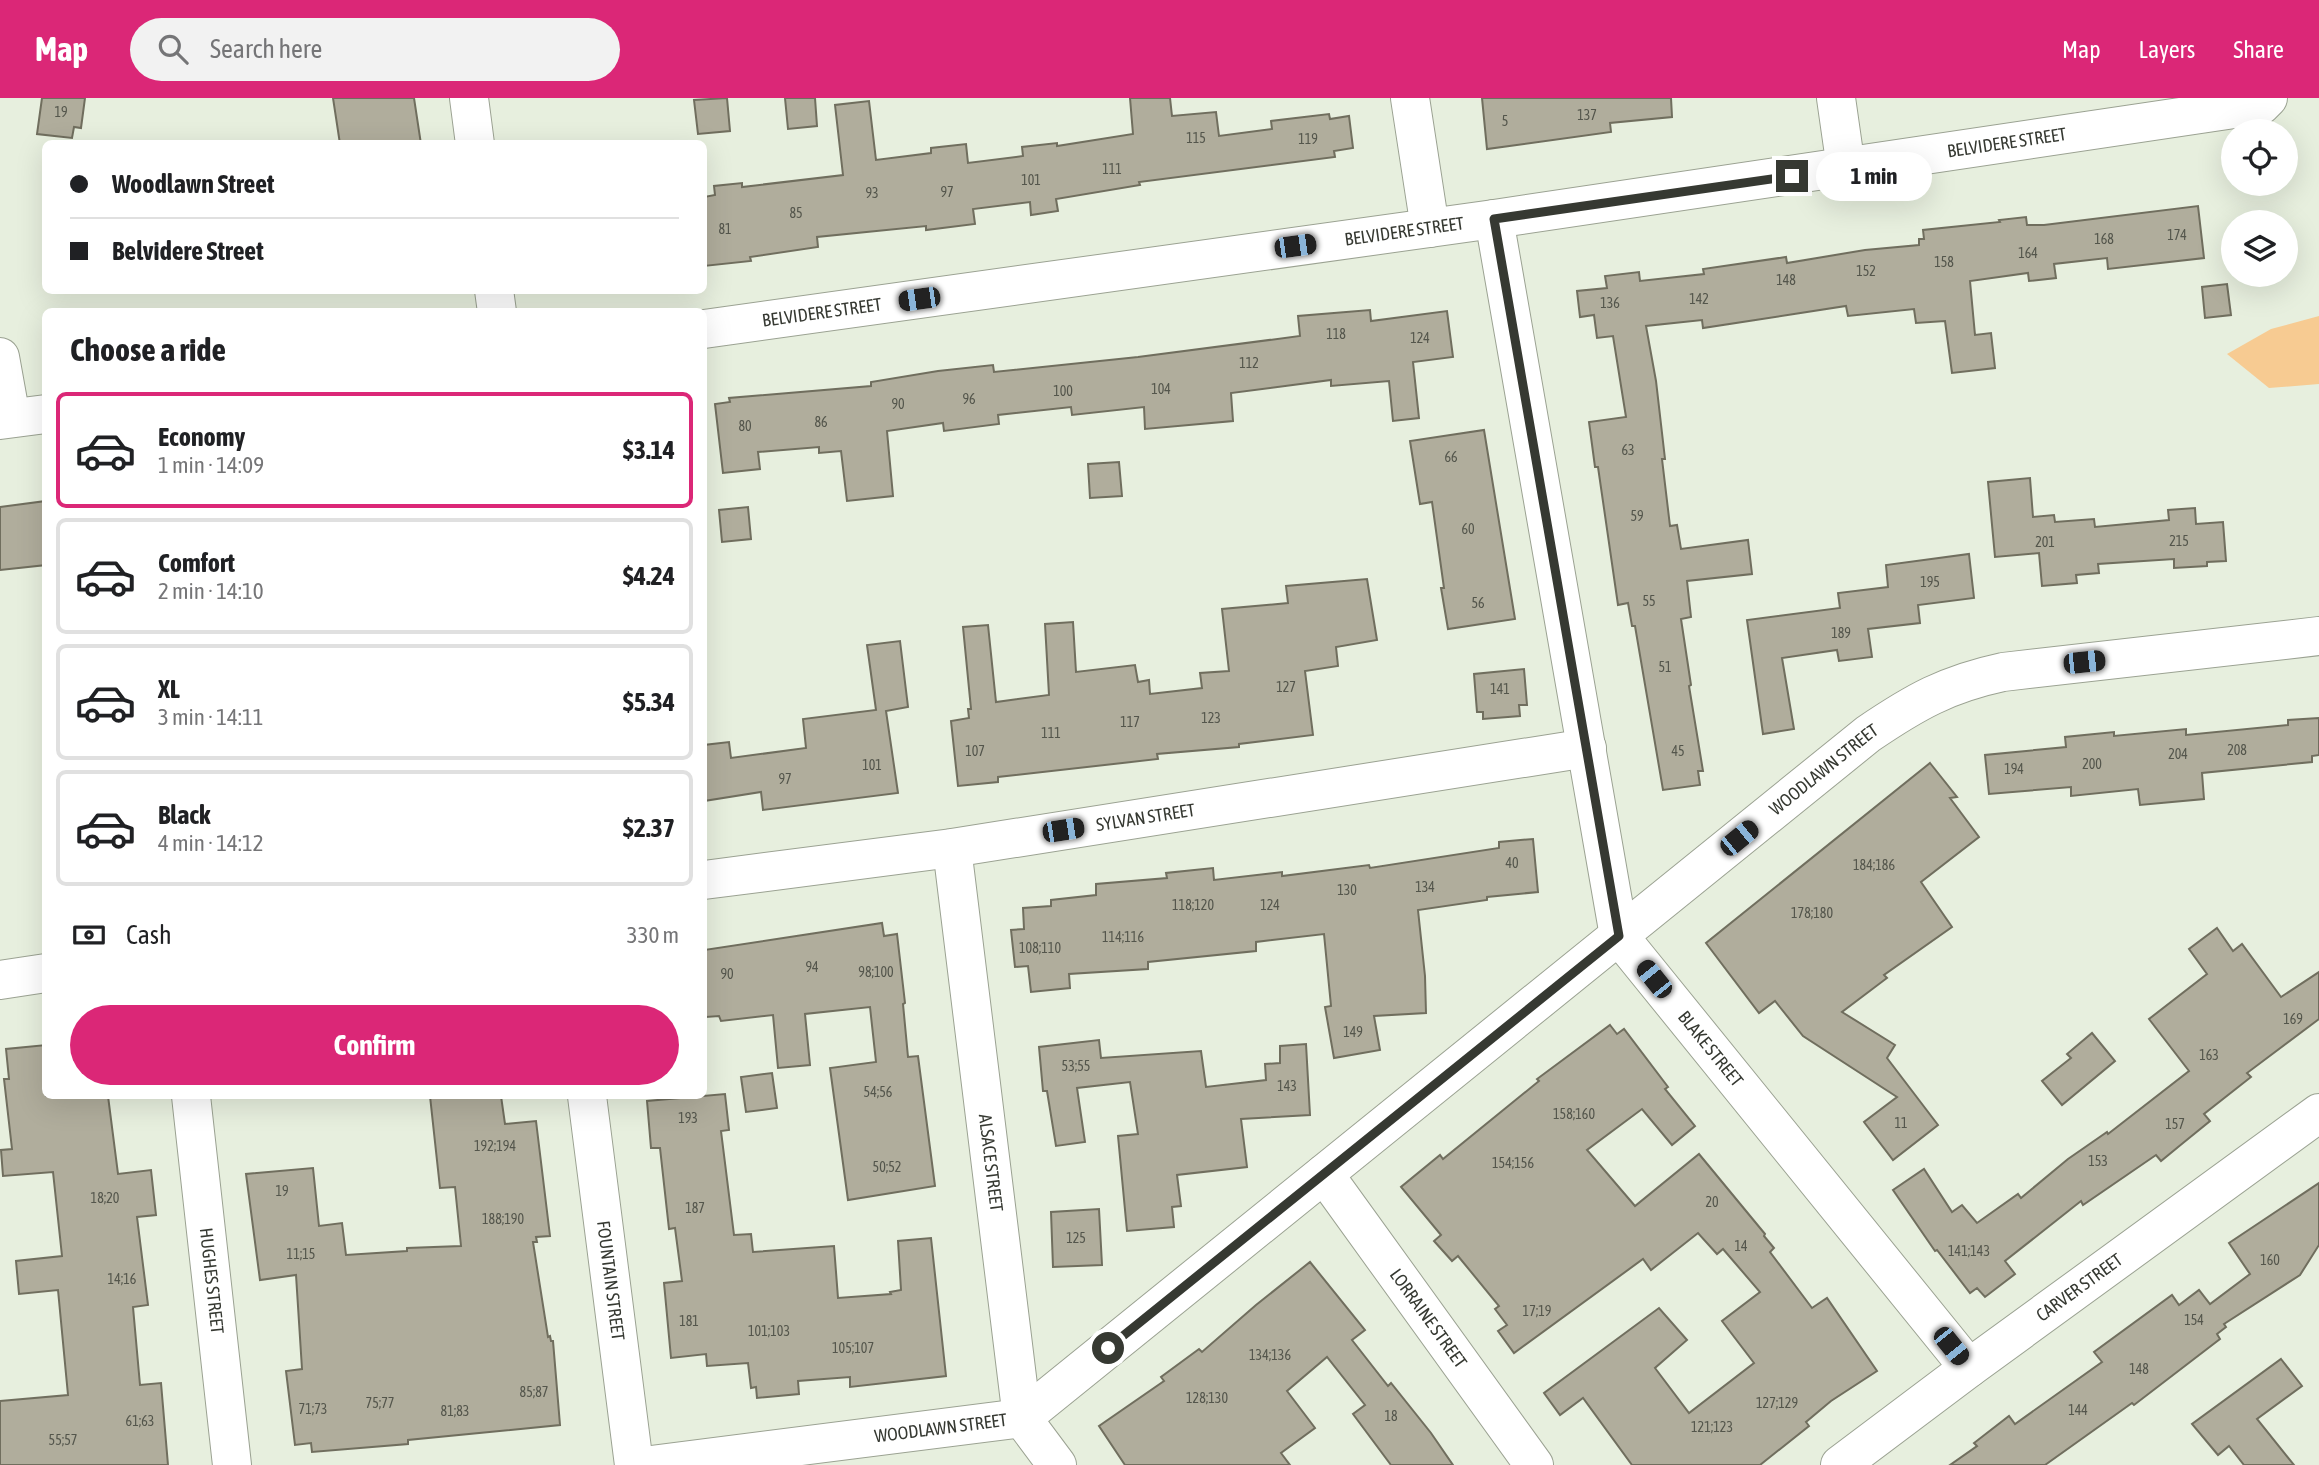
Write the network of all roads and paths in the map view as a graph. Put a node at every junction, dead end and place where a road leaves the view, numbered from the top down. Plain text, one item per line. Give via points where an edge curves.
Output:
1 (469, 98) edge
2 (1409, 98) edge
3 (1836, 98) edge
4 (2268, 98) edge
5 (474, 140) edge
6 (1846, 168) junction
7 (1494, 219) junction
8 (1430, 228) junction
9 (707, 329) edge
10 (0, 357) edge
11 (19, 418) edge
12 (2319, 636) edge
13 (1587, 748) junction
14 (952, 848) junction
15 (707, 880) edge
16 (1619, 936) junction
17 (42, 974) edge
18 (0, 980) edge
19 (191, 1099) edge
20 (587, 1099) edge
21 (2319, 1113) edge
22 (1324, 1174) junction
23 (1969, 1368) junction
24 (1022, 1418) junction
25 (232, 1465) edge
26 (634, 1465) edge
27 (651, 1465) edge
28 (1057, 1465) edge
29 (1534, 1465) edge
30 (1840, 1465) edge

1 - 5 street
2 - 8 street
3 - 6 street
4 - 6 street, BELVIDERE STREET via 2261,105
6 - 7 street, BELVIDERE STREET
7 - 8 street, BELVIDERE STREET
7 - 13 street, BLAKE STREET
8 - 9 street, BELVIDERE STREET
10 - 11 street
12 - 16 street, WOODLAWN STREET via 2003,672 1938,691 1868,734
13 - 14 street, SYLVAN STREET
13 - 16 street, BLAKE STREET
14 - 15 street, SYLVAN STREET
14 - 24 street, ALSACE STREET
16 - 22 street, WOODLAWN STREET
16 - 23 street, BLAKE STREET
17 - 18 street
19 - 25 street, HUGHES STREET
20 - 26 street, FOUNTAIN STREET
21 - 23 street, CARVER STREET
22 - 24 street, WOODLAWN STREET
22 - 29 street, LORRAINE STREET
23 - 30 street, CARVER STREET
24 - 27 street, WOODLAWN STREET
24 - 28 street, ALSACE STREET

